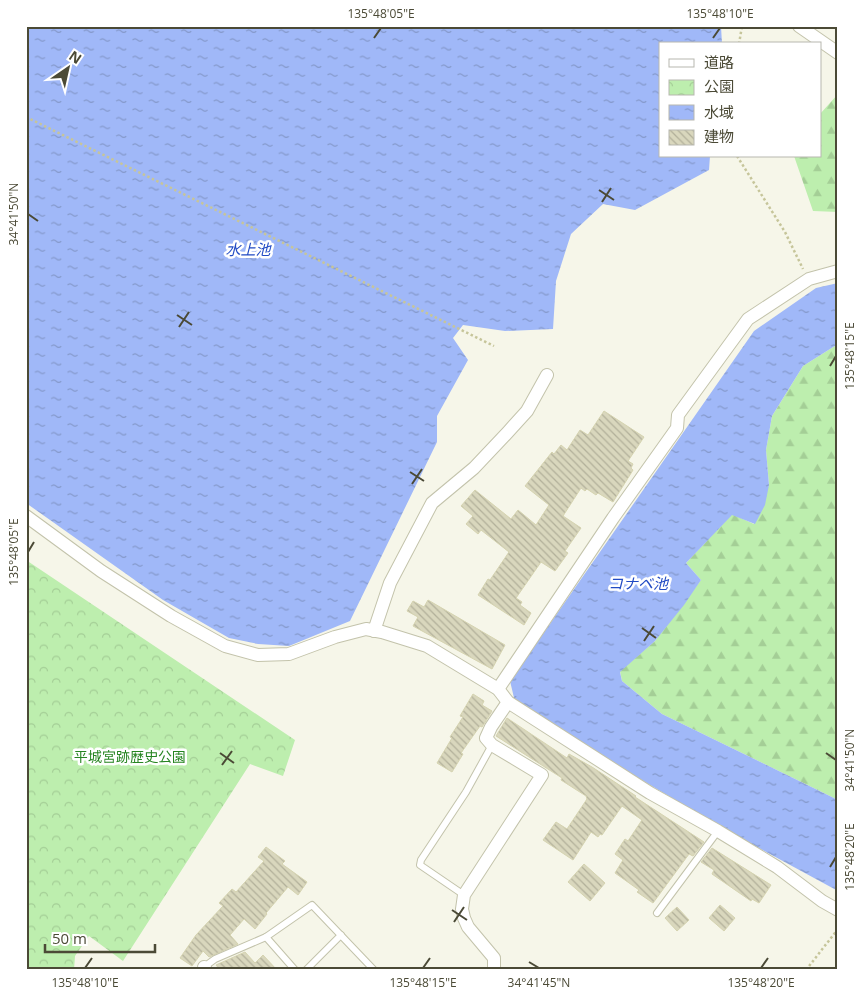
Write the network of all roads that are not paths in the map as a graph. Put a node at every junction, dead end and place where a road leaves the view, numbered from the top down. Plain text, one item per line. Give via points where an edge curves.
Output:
1 (799, 26) edge
2 (821, 42) edge
3 (822, 43) edge
4 (838, 54) edge
5 (838, 271) edge
6 (548, 375) dead end
7 (26, 516) edge
8 (374, 631) junction
9 (498, 689) junction
10 (508, 702) junction
11 (492, 744) junction
12 (718, 831) junction
13 (464, 895) junction
14 (838, 910) edge
15 (657, 913) dead end
16 (341, 935) junction
17 (266, 937) junction
18 (205, 968) edge
19 (295, 970) edge
20 (306, 970) edge
21 (374, 970) edge
22 (494, 970) edge

1 - 2 street
3 - 4 street
5 - 9 street via 808,279 748,318 678,415 677,428
6 - 8 street via 527,411 508,432 474,468 432,503 390,583
7 - 8 street via 117,581 225,646 258,655 289,654 334,638
8 - 9 street via 428,646
9 - 10 street
10 - 11 street via 486,738
10 - 12 street via 650,793
11 - 13 lane via 420,865
11 - 13 street via 542,775
12 - 14 street
12 - 15 lane
13 - 22 street via 464,918 494,958
16 - 17 lane via 312,905
16 - 20 lane
16 - 21 lane
17 - 18 lane via 215,959
17 - 19 lane

